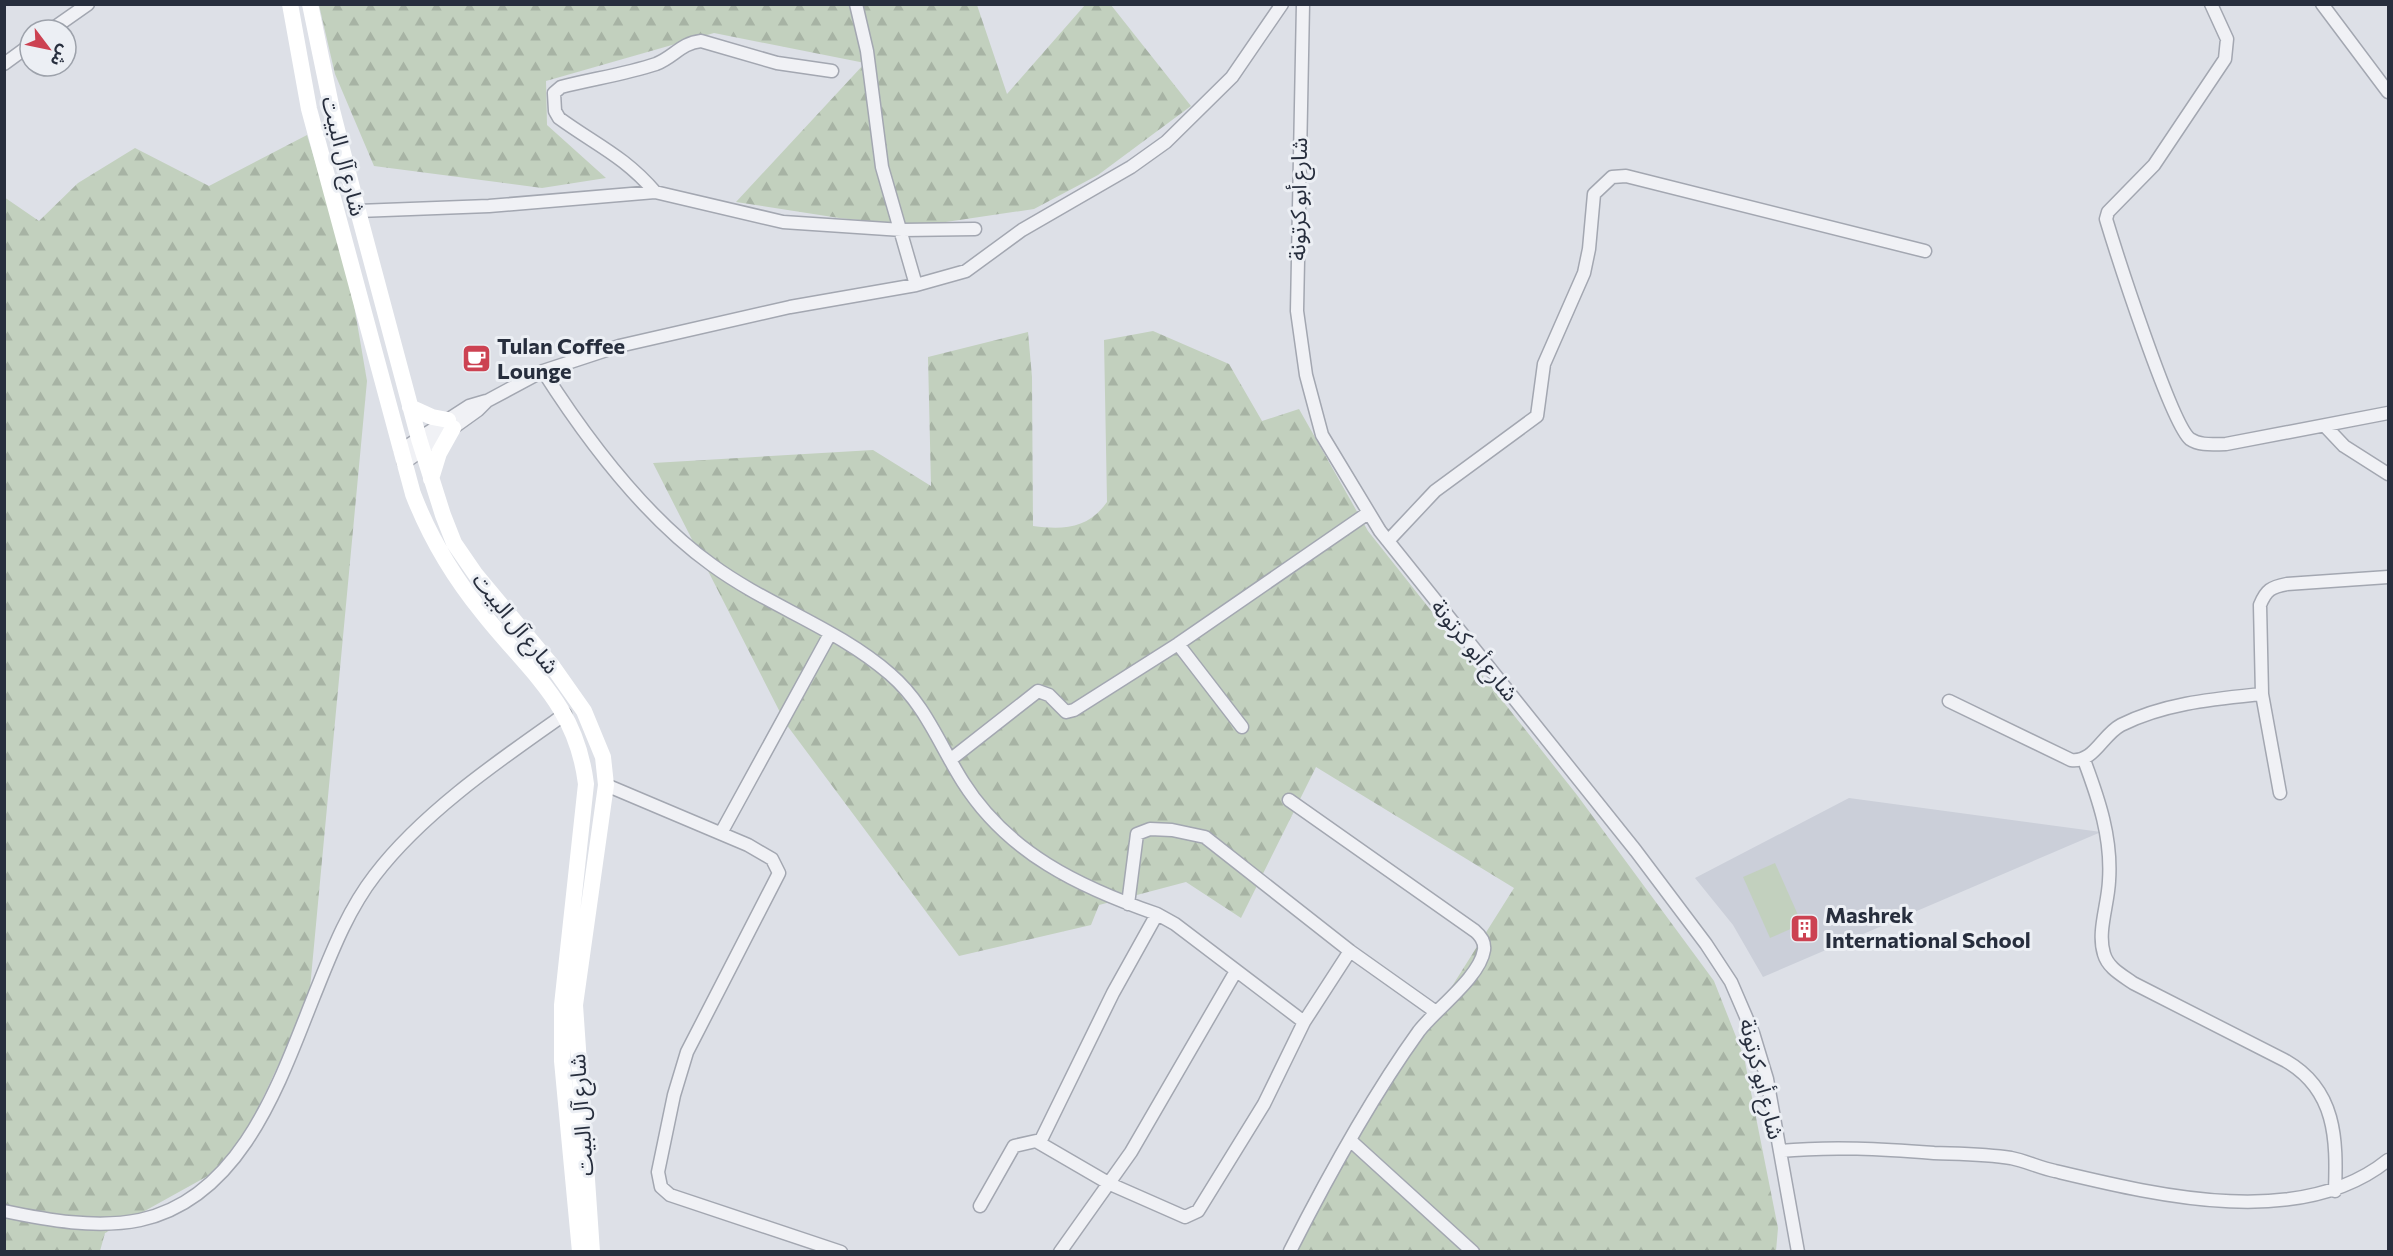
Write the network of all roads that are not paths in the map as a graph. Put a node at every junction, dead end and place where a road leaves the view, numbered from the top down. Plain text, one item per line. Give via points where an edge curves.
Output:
1 (88, 4) edge
2 (290, 4) edge
3 (310, 4) edge
4 (856, 4) edge
5 (1281, 4) edge
6 (1303, 4) edge
7 (2211, 4) edge
8 (2322, 4) edge
9 (68, 18) edge
10 (18, 54) edge
11 (4, 64) edge
12 (832, 71) dead end
13 (2388, 92) edge
14 (655, 192) junction
15 (358, 211) junction
16 (975, 229) dead end
17 (902, 230) junction
18 (1925, 251) dead end
19 (916, 285) junction
20 (543, 371) junction
21 (410, 407) junction
22 (2388, 413) edge
23 (450, 424) junction
24 (2326, 427) junction
25 (420, 445) junction
26 (403, 456) junction
27 (2388, 474) edge
28 (430, 479) junction
29 (1368, 513) junction
30 (1388, 541) junction
31 (2388, 577) edge
32 (830, 634) junction
33 (1178, 644) junction
34 (2262, 694) junction
35 (1949, 701) dead end
36 (565, 714) junction
37 (1242, 727) dead end
38 (950, 760) junction
39 (2085, 760) junction
40 (606, 785) junction
41 (2280, 793) dead end
42 (1289, 800) dead end
43 (720, 833) junction
44 (1128, 904) junction
45 (1157, 914) junction
46 (1350, 951) junction
47 (1236, 971) junction
48 (1436, 1012) junction
49 (1304, 1022) junction
50 (1351, 1141) junction
51 (1040, 1142) junction
52 (1780, 1151) junction
53 (2388, 1160) edge
54 (1110, 1184) junction
55 (2335, 1191) junction
56 (980, 1206) dead end
57 (4, 1211) edge
58 (580, 1251) edge
59 (592, 1251) edge
60 (841, 1251) edge
61 (1060, 1251) edge
62 (1290, 1251) edge
63 (1473, 1251) edge
64 (1798, 1251) edge

1 - 9 street
2 - 26 street, شارع آل البيت via 309,109
3 - 15 street, شارع آل البيت
4 - 17 street via 867,51 882,167
5 - 19 street via 1232,77 1155,150 1022,230 966,271
6 - 29 street, شارع أبو كرتونة via 1296,290 1300,341 1322,435
7 - 24 street via 2227,39 2224,59 2154,165 2108,212 2106,219 2164,388 2181,428 2190,439 2203,444 2226,444
8 - 13 street
10 - 11 street
12 - 14 street via 777,63 701,41 683,45 667,60 561,87 554,93 559,118 634,169
14 - 15 street via 489,206
14 - 17 street via 776,221
15 - 21 street, شارع آل البيت
16 - 17 street
17 - 19 street
18 - 30 street via 1626,176 1612,177 1594,194 1584,273 1544,364 1537,416 1435,491
19 - 20 street via 798,306 619,346
20 - 23 street via 487,401 474,403
20 - 32 street via 590,439 681,540 712,565
21 - 23 street
21 - 25 street, شارع آل البيت
22 - 24 street
23 - 25 street
23 - 28 street
24 - 27 street via 2344,446
25 - 26 street
25 - 28 street, شارع آل البيت
26 - 36 street, شارع آل البيت via 425,525 448,567
28 - 40 street, شارع آل البيت via 463,557 584,711 603,757
29 - 30 street, شارع أبو كرتونة
29 - 33 street
30 - 52 street, شارع أبو كرتونة via 1629,842 1723,969 1753,1033 1767,1079
31 - 34 street via 2287,584 2265,593 2260,605
32 - 38 street via 873,661 905,688 920,705
32 - 43 street
33 - 37 street
33 - 38 street via 1069,713 1049,695 1038,691
34 - 39 street via 2201,700 2129,722 2106,736
34 - 41 street
35 - 39 street via 2071,760
36 - 57 street via 441,809 375,875 339,934 288,1062 252,1134 218,1175 184,1202 139,1220 54,1221
36 - 58 street, شارع آل البيت via 579,745 586,784 562,1005 562,1061
38 - 44 street via 983,811 1012,841 1072,880
39 - 55 street via 2109,845 2101,943 2105,958 2113,969 2133,982 2286,1061 2317,1085 2327,1103 2332,1126
40 - 43 street
40 - 59 street, شارع آل البيت via 575,1005
42 - 48 street via 1444,907 1482,939 1484,954 1477,967
43 - 60 street via 772,859 778,867 779,879 687,1052 663,1140 658,1179 670,1195
44 - 45 street
44 - 46 street via 1137,834 1150,829 1194,832 1219,847
45 - 47 street
45 - 51 street via 1113,993
46 - 48 street
46 - 49 street
47 - 49 street
47 - 54 street
48 - 50 street via 1410,1045
49 - 54 street via 1269,1095 1198,1211 1185,1217
50 - 62 street
50 - 63 street
51 - 54 street
51 - 56 street via 1014,1146
52 - 55 street via 1825,1147 2002,1157 2143,1190 2216,1200 2279,1201
52 - 64 street, شارع أبو كرتونة
53 - 55 street via 2377,1170
54 - 61 street

